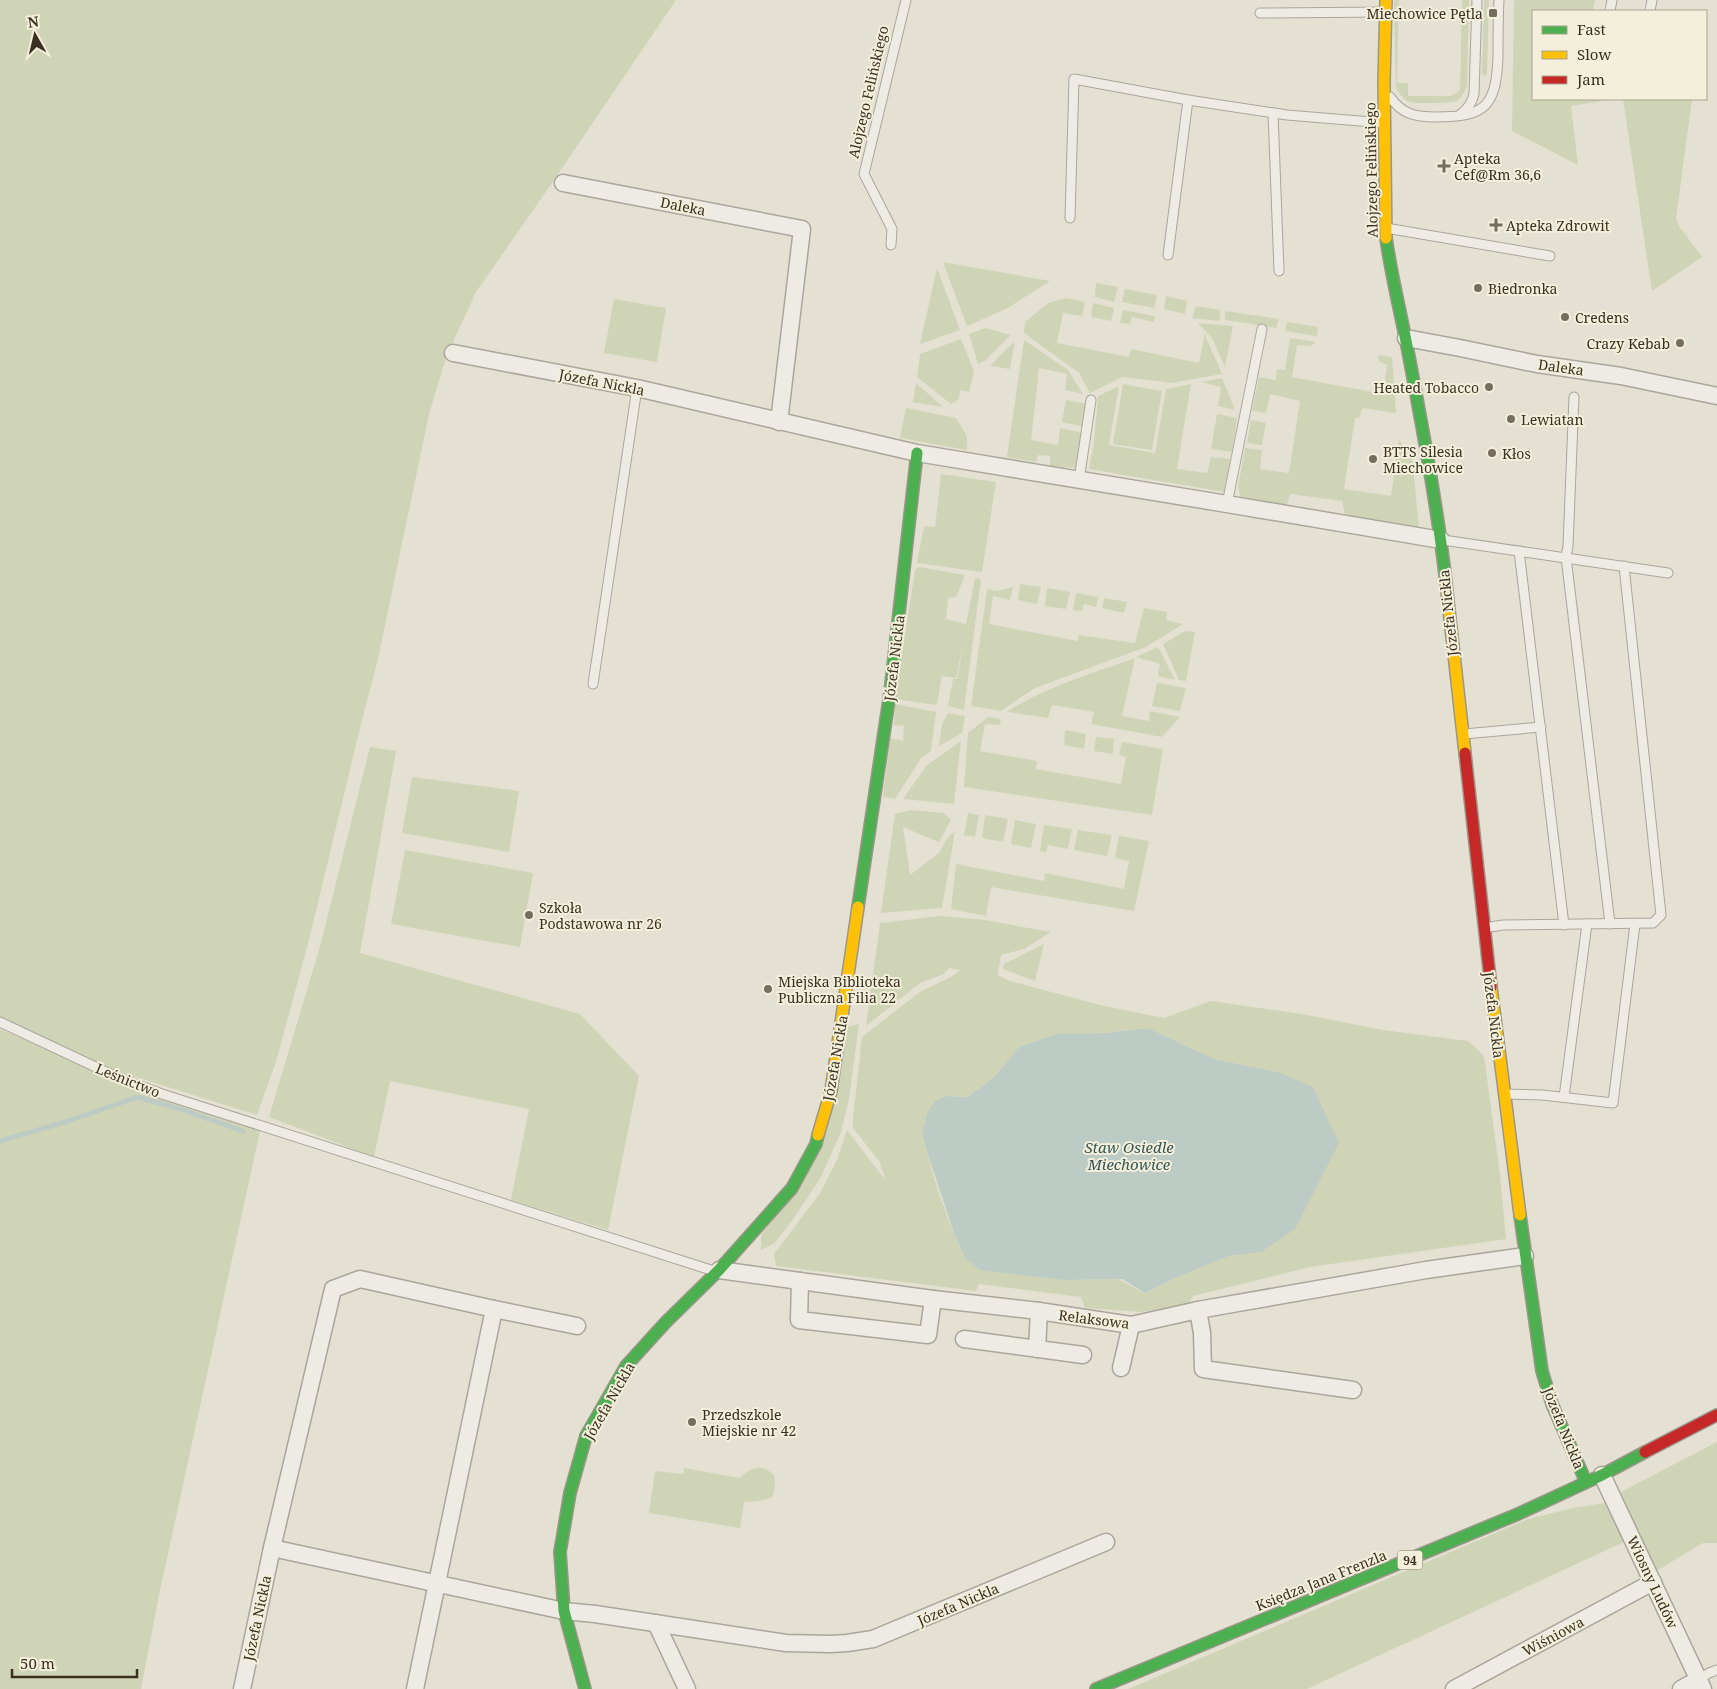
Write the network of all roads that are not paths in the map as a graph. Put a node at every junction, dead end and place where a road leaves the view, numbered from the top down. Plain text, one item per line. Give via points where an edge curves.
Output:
1 (906, 0) edge
2 (1478, 0) edge
3 (1499, 0) edge
4 (1386, 6) edge
5 (1260, 13) dead end
6 (1384, 82) junction
7 (1188, 100) junction
8 (1273, 113) junction
9 (1458, 117) junction
10 (1384, 123) junction
11 (563, 183) dead end
12 (1070, 218) dead end
13 (1385, 228) junction
14 (891, 245) dead end
15 (1168, 255) dead end
16 (1550, 256) dead end
17 (1279, 271) dead end
18 (1262, 329) dead end
19 (1406, 338) junction
20 (453, 353) dead end
21 (636, 388) junction
22 (1717, 396) edge
23 (1574, 397) dead end
24 (1092, 400) dead end
25 (779, 422) junction
26 (917, 454) junction
27 (1079, 480) junction
28 (1227, 504) junction
29 (1441, 540) junction
30 (1519, 551) junction
31 (1566, 557) junction
32 (1624, 566) junction
33 (1668, 573) dead end
34 (593, 684) dead end
35 (1540, 727) junction
36 (1462, 735) junction
37 (1587, 924) junction
38 (1610, 924) junction
39 (1635, 924) junction
40 (1564, 925) junction
41 (1484, 928) junction
42 (0, 1022) edge
43 (1504, 1094) junction
44 (1564, 1097) junction
45 (1525, 1256) junction
46 (718, 1271) junction
47 (800, 1281) junction
48 (933, 1299) junction
49 (494, 1309) junction
50 (1198, 1310) junction
51 (1039, 1311) junction
52 (1131, 1325) junction
53 (577, 1326) dead end
54 (964, 1339) dead end
55 (1037, 1349) junction
56 (1083, 1355) dead end
57 (1121, 1368) dead end
58 (1353, 1390) dead end
59 (1717, 1416) edge
60 (1602, 1474) junction
61 (1586, 1482) junction
62 (1106, 1542) dead end
63 (272, 1548) junction
64 (1653, 1582) junction
65 (437, 1584) junction
66 (564, 1611) junction
67 (656, 1623) junction
68 (1717, 1670) edge
69 (1701, 1684) edge
70 (242, 1689) edge
71 (415, 1689) edge
72 (585, 1689) edge
73 (687, 1689) edge
74 (1096, 1689) edge
75 (1454, 1689) edge
76 (1680, 1689) edge

1 - 14 lane, Alojzego Felińskiego via 864,174 892,229
2 - 9 lane via 1474,94 1467,110
3 - 9 lane via 1495,91 1481,109
4 - 5 lane
4 - 6 street, Alojzego Felińskiego
6 - 9 lane via 1398,108 1411,115
6 - 10 street, Alojzego Felińskiego
7 - 8 lane
7 - 12 lane via 1074,79
7 - 15 lane
8 - 10 lane
8 - 17 lane
10 - 13 street, Alojzego Felińskiego
11 - 25 street, Daleka via 802,228
13 - 16 lane
13 - 19 street, Alojzego Felińskiego
18 - 28 lane
19 - 22 street, Daleka
19 - 29 street, Józefa Nickla
20 - 21 street, Józefa Nickla
21 - 25 street, Józefa Nickla
21 - 34 lane
23 - 31 lane
24 - 27 lane
25 - 26 street, Józefa Nickla
26 - 27 street, Józefa Nickla
26 - 46 street, Józefa Nickla via 890,693 831,1091 816,1144 792,1188
27 - 28 street, Józefa Nickla
28 - 29 street, Józefa Nickla
29 - 30 lane
29 - 36 street, Józefa Nickla
30 - 31 lane
30 - 35 lane
31 - 32 lane
31 - 38 lane
32 - 33 lane
32 - 39 lane via 1661,915 1653,923
35 - 36 lane
35 - 40 lane
36 - 41 street, Józefa Nickla
37 - 38 lane
37 - 40 lane
37 - 44 lane
38 - 39 lane
39 - 44 lane via 1612,1103
40 - 41 lane
41 - 43 street, Józefa Nickla
42 - 46 lane, Leśnictwo via 119,1078
43 - 44 lane
43 - 45 street, Józefa Nickla
45 - 50 street, Relaksowa
45 - 61 street, Józefa Nickla via 1542,1372 1552,1404
46 - 47 street, Relaksowa
46 - 66 street, Józefa Nickla via 626,1366 586,1436 570,1493 560,1552
47 - 48 street, Relaksowa
47 - 48 street via 799,1320 928,1335
48 - 51 street, Relaksowa
49 - 53 street, Józefa Nickla
49 - 63 street, Józefa Nickla via 360,1279 333,1289
49 - 65 street
50 - 52 street, Relaksowa
50 - 58 street via 1203,1368
51 - 52 street, Relaksowa
51 - 55 street
52 - 57 street
54 - 55 street
55 - 56 street
59 - 60 street, Księdza Jana Frenzla / 94
60 - 61 street, Księdza Jana Frenzla / 94
60 - 64 street, Wiosny Ludów
61 - 74 street, Księdza Jana Frenzla / 94 via 1431,1551
62 - 67 street, Józefa Nickla via 873,1639 830,1644 786,1643
63 - 65 street, Józefa Nickla
63 - 70 street, Józefa Nickla
64 - 69 street, Wiosny Ludów
64 - 75 street, Wiśniowa
65 - 66 street, Józefa Nickla
65 - 71 street
66 - 67 street, Józefa Nickla
66 - 72 street, Józefa Nickla
67 - 73 street
68 - 69 lane
69 - 76 street

